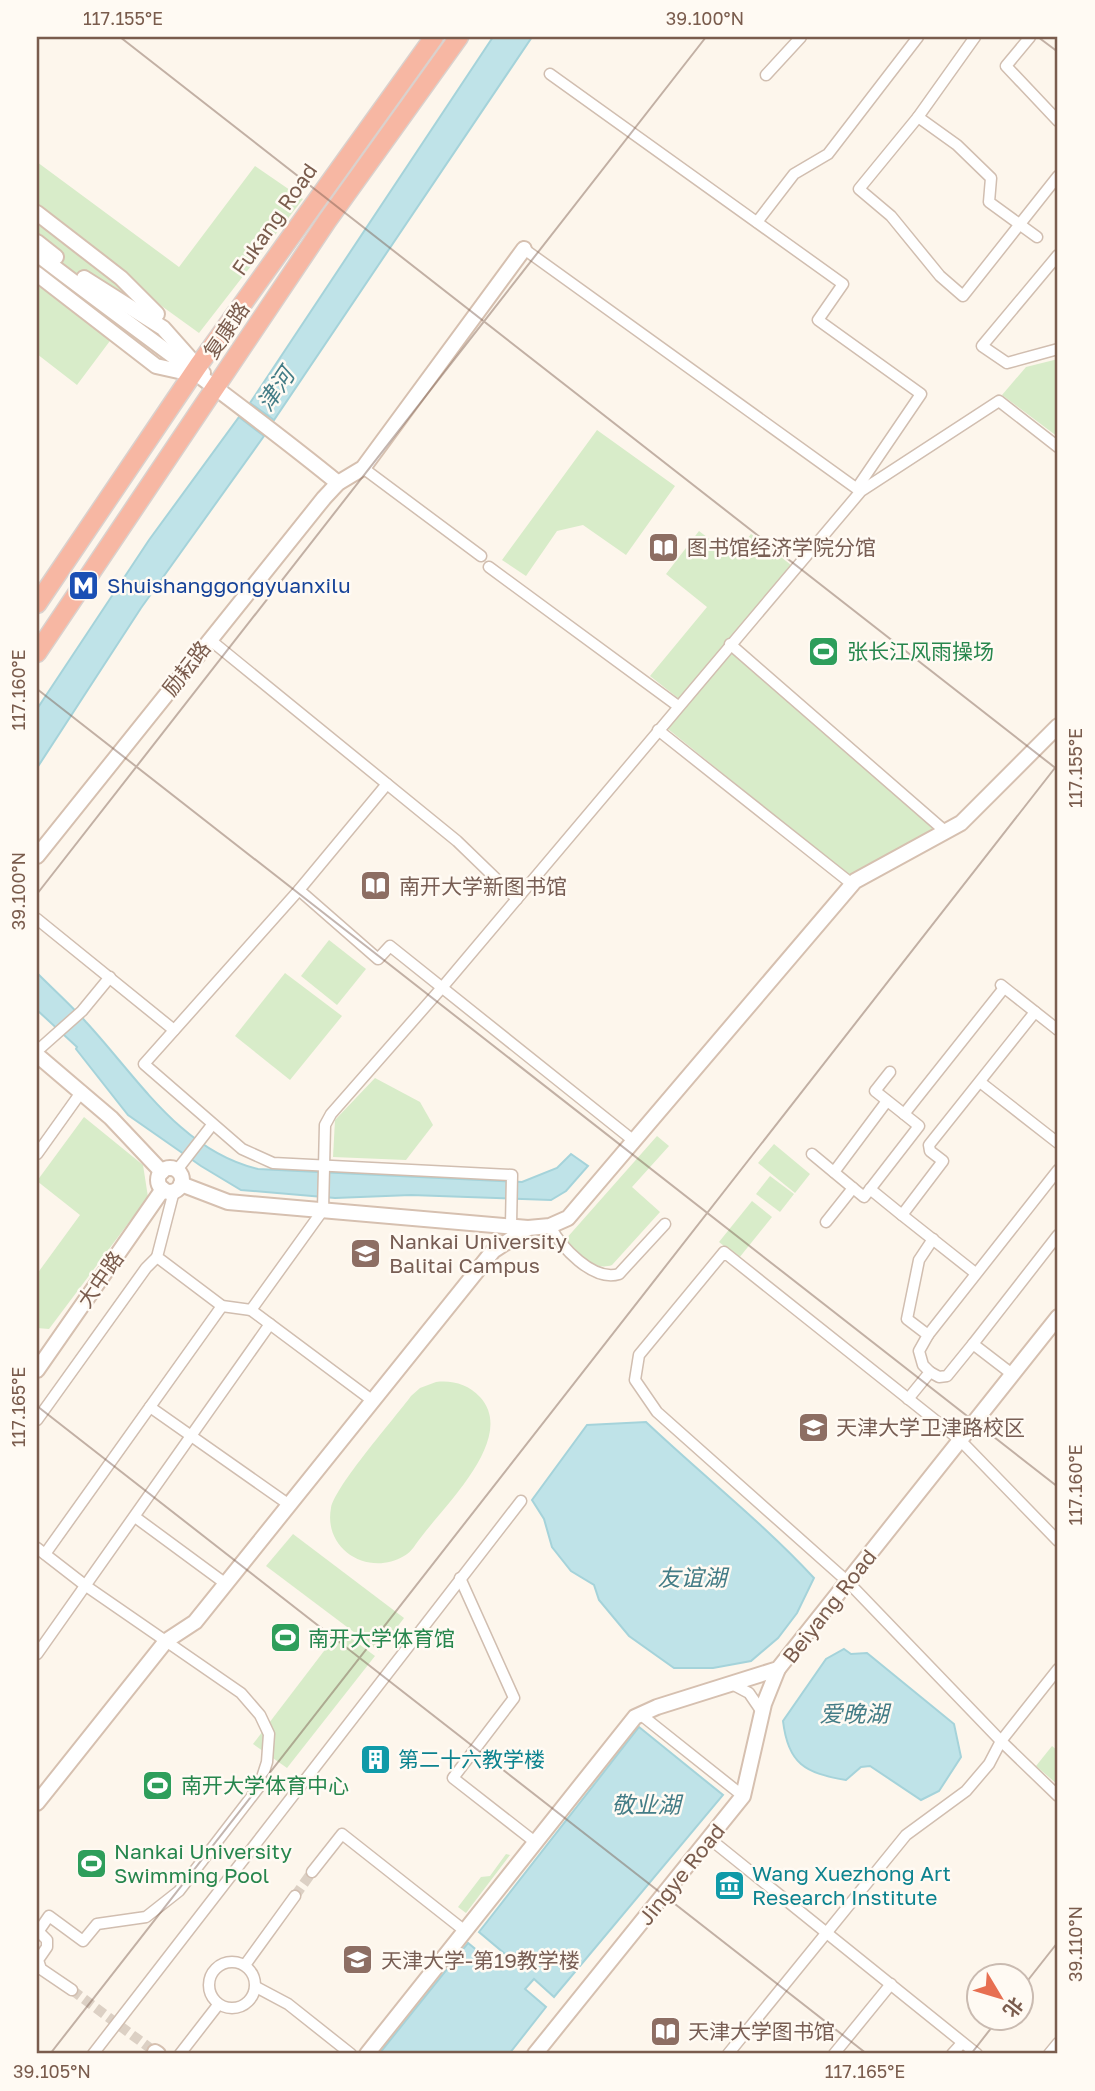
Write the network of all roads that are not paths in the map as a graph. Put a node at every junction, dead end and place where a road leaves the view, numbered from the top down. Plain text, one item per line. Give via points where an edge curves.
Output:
1 (434, 37) edge
2 (459, 37) edge
3 (801, 37) edge
4 (918, 37) edge
5 (975, 37) edge
6 (1030, 37) edge
7 (550, 74) dead end
8 (766, 75) dead end
9 (918, 117) junction
10 (1058, 121) edge
11 (1058, 176) edge
12 (37, 213) edge
13 (757, 222) junction
14 (1019, 224) junction
15 (1037, 237) dead end
16 (37, 242) edge
17 (524, 249) joint
18 (37, 254) edge
19 (1058, 255) edge
20 (37, 274) edge
21 (95, 293) junction
22 (1058, 349) edge
23 (196, 370) junction
24 (214, 388) junction
25 (1058, 447) edge
26 (363, 468) junction
27 (338, 483) junction
28 (859, 490) junction
29 (481, 556) dead end
30 (489, 566) dead end
31 (37, 604) edge
32 (209, 639) junction
33 (730, 644) junction
34 (37, 653) edge
35 (678, 706) junction
36 (1058, 726) edge
37 (658, 730) junction
38 (387, 784) junction
39 (946, 832) junction
40 (37, 856) edge
41 (852, 884) junction
42 (299, 890) junction
43 (517, 899) junction
44 (37, 919) edge
45 (110, 977) junction
46 (442, 988) junction
47 (1035, 1012) junction
48 (174, 1030) junction
49 (1058, 1030) edge
50 (37, 1053) edge
51 (890, 1072) dead end
52 (980, 1082) junction
53 (82, 1091) junction
54 (887, 1101) junction
55 (904, 1114) junction
56 (212, 1125) junction
57 (919, 1126) junction
58 (935, 1139) junction
59 (634, 1141) junction
60 (1058, 1143) edge
61 (37, 1154) edge
62 (812, 1154) dead end
63 (323, 1164) junction
64 (1058, 1170) edge
65 (834, 1172) junction
66 (176, 1179) junction
67 (853, 1188) junction
68 (870, 1189) junction
69 (323, 1210) junction
70 (902, 1215) junction
71 (826, 1223) dead end
72 (664, 1224) dead end
73 (512, 1225) junction
74 (551, 1226) junction
75 (528, 1228) junction
76 (1058, 1236) edge
77 (933, 1239) junction
78 (157, 1257) junction
79 (974, 1272) dead end
80 (222, 1306) junction
81 (251, 1310) junction
82 (1058, 1317) edge
83 (270, 1324) junction
84 (928, 1335) junction
85 (973, 1344) junction
86 (37, 1370) edge
87 (930, 1372) junction
88 (1012, 1374) junction
89 (908, 1399) junction
90 (373, 1401) junction
91 (150, 1407) junction
92 (37, 1420) edge
93 (191, 1437) junction
94 (960, 1440) junction
95 (522, 1501) dead end
96 (288, 1504) junction
97 (135, 1517) junction
98 (1058, 1541) edge
99 (41, 1551) edge
100 (460, 1578) junction
101 (848, 1582) junction
102 (226, 1584) junction
103 (86, 1587) junction
104 (166, 1641) junction
105 (37, 1654) edge
106 (778, 1669) junction
107 (1056, 1676) edge
108 (732, 1684) junction
109 (762, 1713) junction
110 (640, 1714) junction
111 (1001, 1741) junction
112 (743, 1796) junction
113 (1058, 1796) edge
114 (37, 1803) edge
115 (710, 1839) junction
116 (535, 1842) junction
117 (312, 1872) tunnel mouth
118 (295, 1896) tunnel mouth
119 (37, 1931) edge
120 (465, 1931) junction
121 (826, 1931) junction
122 (245, 1965) junction
123 (891, 1984) junction
124 (256, 1987) junction
125 (72, 1990) tunnel mouth
126 (218, 2005) junction
127 (962, 2043) junction
128 (1058, 2043) edge
129 (93, 2054) edge
130 (180, 2054) edge
131 (351, 2054) edge
132 (367, 2054) edge
133 (535, 2054) edge
134 (727, 2054) edge
135 (834, 2054) edge
136 (952, 2054) edge
137 (976, 2054) edge
138 (1049, 2054) edge

1 - 23 highway, Fukang Road
2 - 24 highway, 复康路
3 - 8 street
4 - 13 street via 828,154 793,174
5 - 9 street
6 - 10 street via 1006,66
7 - 13 street
9 - 14 street via 991,177 989,202
9 - 14 street via 859,189 891,216 940,276 963,296
11 - 14 street
12 - 23 street via 121,278 177,330
13 - 28 street via 843,284 818,320 921,394
14 - 15 street
16 - 21 street
17 - 26 street
17 - 28 street
18 - 21 street
19 - 22 street via 982,346 1007,363
20 - 23 street via 156,366
21 - 23 street via 144,313 163,328
21 - 23 street via 132,341 159,360
23 - 24 street
23 - 31 highway, Fukang Road
24 - 27 street
24 - 34 highway, 复康路
25 - 28 street via 999,401
26 - 27 street, 励耘路
26 - 29 street
27 - 32 street, 励耘路
28 - 33 street
30 - 35 street
32 - 38 street
32 - 40 street, 励耘路
33 - 35 street
33 - 39 street
35 - 37 street
36 - 39 street via 961,823
37 - 41 street
37 - 43 street
38 - 42 street
38 - 43 street via 457,841
39 - 41 street
41 - 59 street
42 - 46 street via 378,959 390,946
42 - 48 street
43 - 46 street
44 - 45 street
45 - 48 street
45 - 50 street
46 - 59 street
46 - 63 street via 331,1114 325,1125
47 - 49 street
47 - 52 street
47 - 55 street via 1002,986
48 - 56 street via 144,1064
50 - 53 street
51 - 54 street via 876,1091
52 - 58 street
52 - 60 street
53 - 61 street
53 - 66 street via 162,1172 159,1179
54 - 55 street
54 - 65 street
55 - 57 street
56 - 63 street via 253,1157 273,1163
56 - 66 street
57 - 58 street
57 - 68 street
58 - 70 street via 929,1151 943,1161
59 - 74 street via 568,1219
62 - 65 street
63 - 69 street
63 - 73 street via 512,1175
64 - 84 street
65 - 67 street
66 - 69 street via 228,1202
66 - 78 street
66 - 86 street, 大中路
67 - 68 street via 864,1197
67 - 71 street
68 - 70 street
69 - 73 street
69 - 81 street
70 - 77 street
72 - 74 street via 619,1274 610,1276 575,1256
73 - 75 street
74 - 75 street
75 - 90 street via 493,1251
76 - 85 street
77 - 79 street
77 - 84 street via 919,1260 907,1319
78 - 80 street
78 - 92 street
80 - 81 street
80 - 91 street
81 - 83 street
82 - 88 street, Beiyang Road
83 - 90 street
83 - 93 street
84 - 87 street via 919,1350
85 - 87 street via 947,1376
85 - 88 street
87 - 89 street
88 - 94 street, Beiyang Road
89 - 94 street
89 - 101 street via 724,1252 635,1365 638,1389 657,1412
90 - 96 street
91 - 93 street
91 - 99 street
93 - 96 street
93 - 97 street
94 - 98 street
94 - 101 street, Beiyang Road
95 - 100 street
96 - 102 street
97 - 102 street
97 - 103 street
99 - 103 street
100 - 116 street via 514,1698 453,1778
100 - 129 street
101 - 106 street, Beiyang Road
101 - 111 street
102 - 104 street via 195,1622
103 - 104 street
103 - 105 street
104 - 114 street
104 - 119 street via 241,1693 260,1715 270,1734 259,1787 179,1891 146,1917 97,1924 83,1941 49,1916
106 - 108 street, Beiyang Road
106 - 109 street, Jingye Road
107 - 111 street
108 - 109 street via 749,1693
108 - 110 street, Beiyang Road
109 - 112 street, Jingye Road
110 - 112 street
110 - 116 street
111 - 113 street
111 - 121 street via 966,1791 906,1835
112 - 115 street, Jingye Road
115 - 121 street
115 - 133 street, Jingye Road
116 - 120 street
117 - 120 street via 342,1834
118 - 122 street
119 - 125 street via 47,1940 38,1960 41,1969
120 - 132 street
121 - 123 street
121 - 134 street
122 - 124 street
122 - 126 street via 224,1963 213,1973 209,1987
123 - 127 street
123 - 135 street
124 - 126 street via 251,2000 240,2008
124 - 131 street via 288,2004
126 - 130 street
127 - 136 street
127 - 137 street
128 - 138 street

